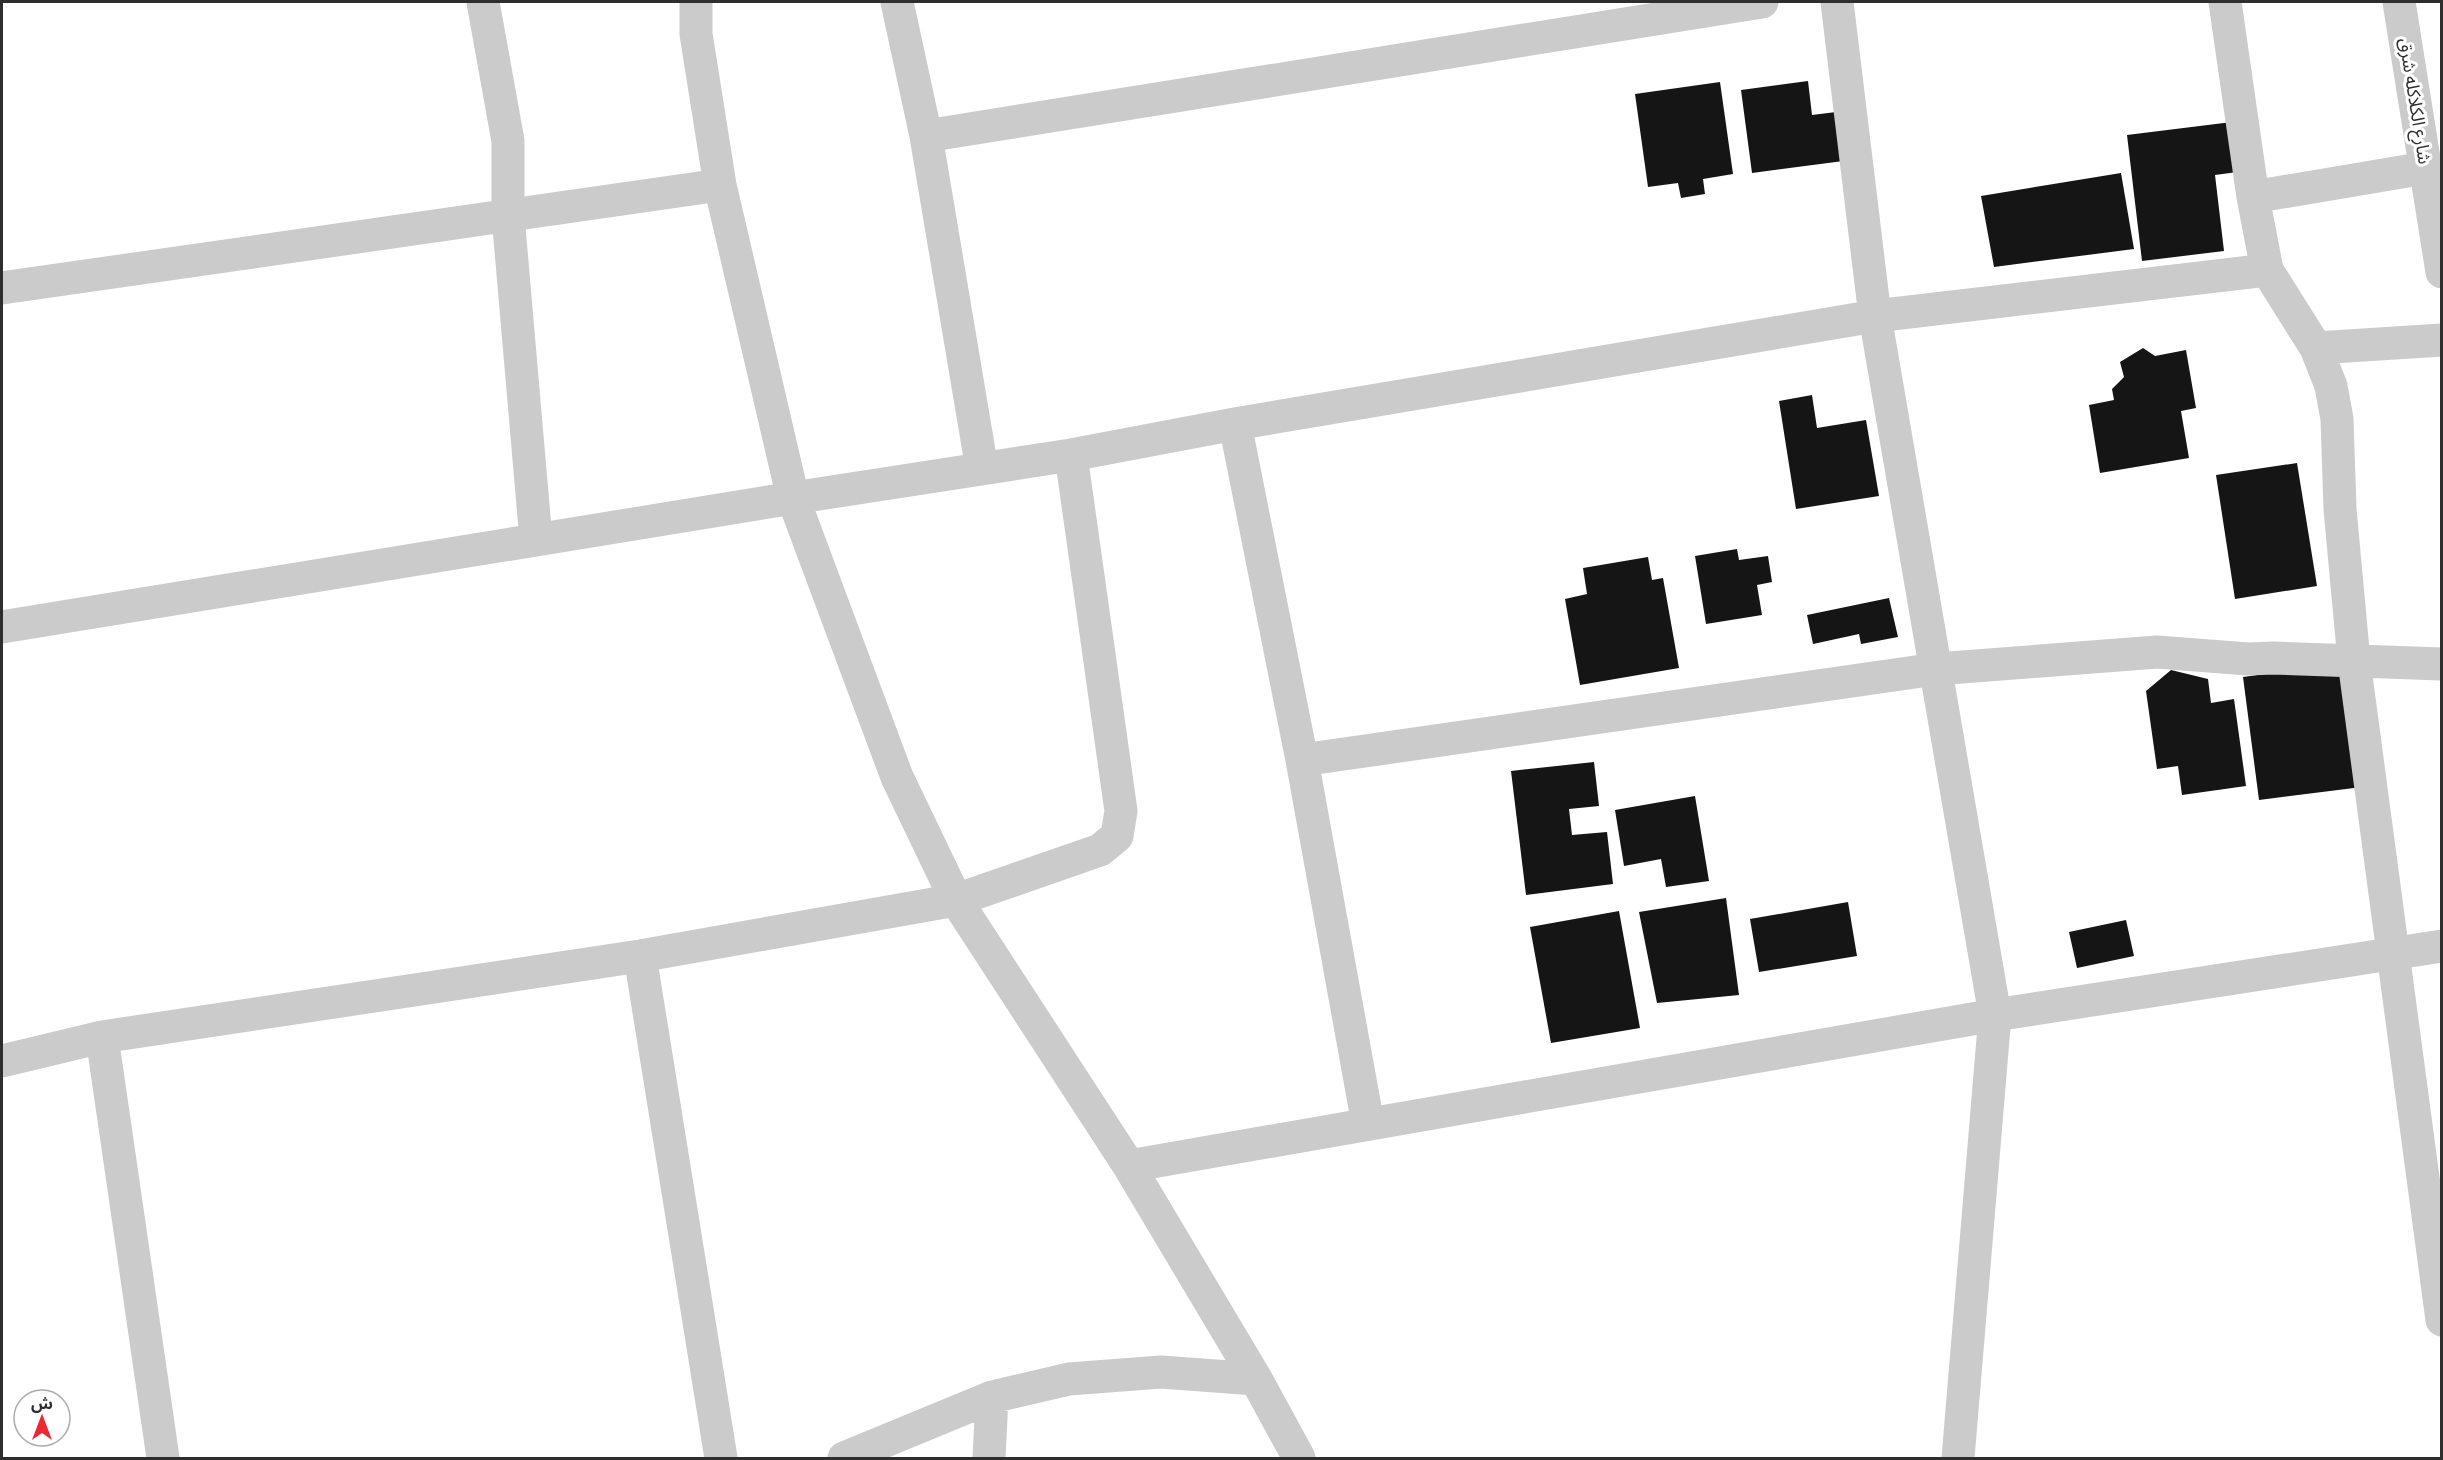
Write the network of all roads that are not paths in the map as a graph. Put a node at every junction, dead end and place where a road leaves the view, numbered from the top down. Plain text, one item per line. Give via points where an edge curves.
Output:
1 (483, 2) edge
2 (696, 2) edge
3 (897, 2) edge
4 (1761, 2) edge
5 (1837, 2) edge
6 (2225, 2) edge
7 (2399, 2) edge
8 (926, 136) junction
9 (2425, 168) junction
10 (720, 185) junction
11 (2253, 197) junction
12 (508, 216) junction
13 (2267, 270) junction
14 (2442, 272) edge
15 (2, 288) edge
16 (1875, 316) junction
17 (2442, 340) edge
18 (2316, 348) junction
19 (1235, 424) junction
20 (1071, 455) junction
21 (982, 469) junction
22 (793, 498) junction
23 (536, 540) junction
24 (2, 627) edge
25 (2354, 661) junction
26 (2442, 664) edge
27 (1936, 669) junction
28 (1302, 760) junction
29 (956, 900) junction
30 (2442, 946) edge
31 (2394, 954) junction
32 (640, 956) junction
33 (1995, 1015) junction
34 (102, 1037) junction
35 (2, 1061) edge
36 (1368, 1124) junction
37 (1129, 1166) junction
38 (2442, 1320) edge
39 (1257, 1379) junction
40 (992, 1397) junction
41 (163, 1458) edge
42 (721, 1458) edge
43 (844, 1458) edge
44 (990, 1458) edge
45 (1299, 1458) edge
46 (1959, 1458) edge

1 - 12 street via 508,141
2 - 10 street via 696,34
3 - 8 street
4 - 8 street
5 - 16 street
6 - 11 street
7 - 9 street, شارع الكلاكله شرق
8 - 21 street
9 - 11 street
9 - 14 street, شارع الكلاكله شرق
10 - 12 street
10 - 22 street
11 - 13 street
12 - 15 street
12 - 23 street
13 - 16 street
13 - 18 street
16 - 19 street
16 - 27 street
17 - 18 street
18 - 25 street via 2331,386 2337,419 2340,509
19 - 20 street
19 - 28 street
20 - 21 street
20 - 29 street via 1121,811 1117,836 1100,850
21 - 22 street
22 - 23 street
22 - 29 street via 897,777
23 - 24 street
25 - 26 street
25 - 27 street via 2157,652
25 - 31 street
27 - 28 street
27 - 33 street
28 - 36 street
29 - 32 street
29 - 37 street
30 - 31 street
31 - 33 street
31 - 38 street
32 - 34 street
32 - 42 street
33 - 36 street
33 - 46 street
34 - 35 street
34 - 41 street
36 - 37 street
37 - 39 street
39 - 40 street via 1161,1372 1069,1379
39 - 45 street
40 - 43 street
40 - 44 street

